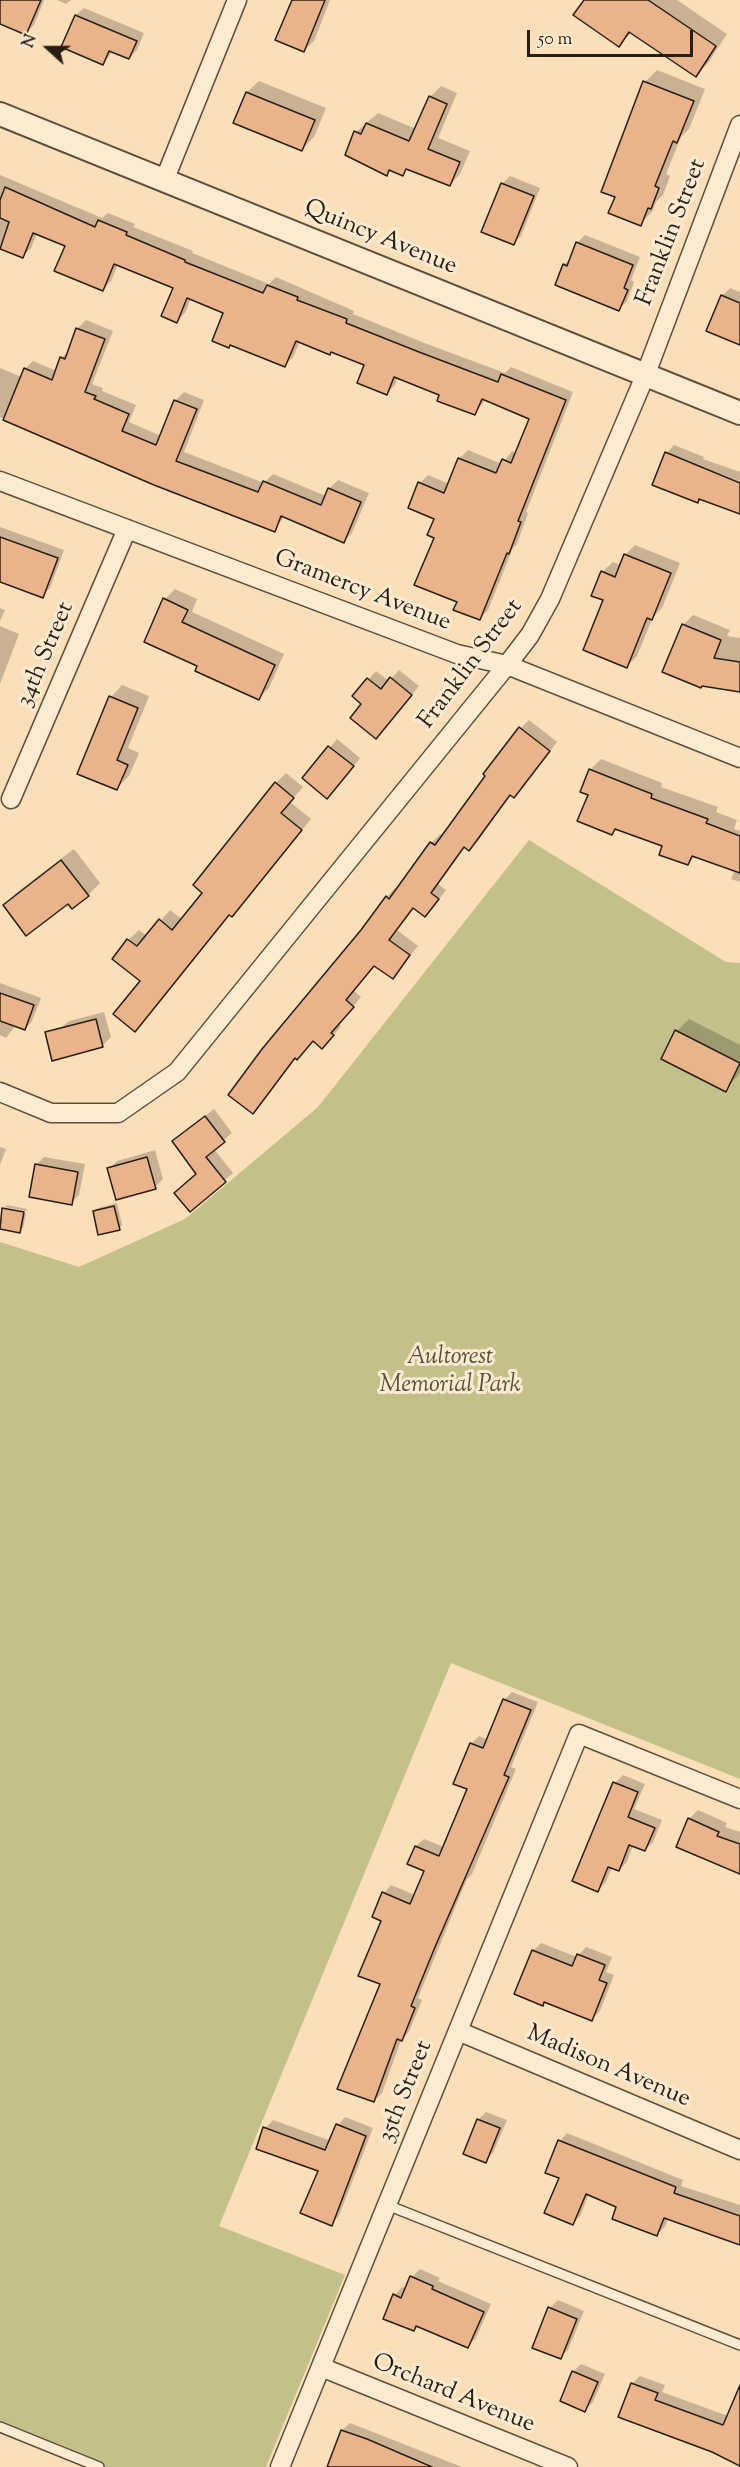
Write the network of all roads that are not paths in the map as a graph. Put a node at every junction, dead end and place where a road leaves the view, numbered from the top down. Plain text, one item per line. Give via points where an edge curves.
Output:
1 (237, 0) edge
2 (0, 114) edge
3 (740, 125) edge
4 (164, 180) junction
5 (645, 376) junction
6 (740, 413) edge
7 (0, 481) edge
8 (127, 529) junction
9 (507, 665) junction
10 (740, 758) edge
11 (11, 799) dead end
12 (0, 1092) edge
13 (740, 1799) edge
14 (458, 2031) junction
15 (740, 2150) edge
16 (387, 2205) junction
17 (740, 2345) edge
18 (321, 2367) junction
19 (0, 2427) edge
20 (99, 2467) edge
21 (280, 2467) edge
22 (568, 2467) edge

1 - 4 street
2 - 4 street, Quincy Avenue
3 - 5 street, Franklin Street
4 - 5 street, Quincy Avenue
5 - 6 street, Quincy Avenue
5 - 9 street, Franklin Street via 550,599
7 - 8 street, Gramercy Avenue
8 - 9 street, Gramercy Avenue via 457,654
8 - 11 street, 34th Street
9 - 10 street, Gramercy Avenue
9 - 12 street, Franklin Street via 177,1072 118,1113 51,1113
13 - 14 street, 35th Street via 579,1734
14 - 15 street, Madison Avenue
14 - 16 street, 35th Street
16 - 17 lane
16 - 18 street, 35th Street
18 - 21 street, 35th Street
18 - 22 street, Orchard Avenue
19 - 20 lane

